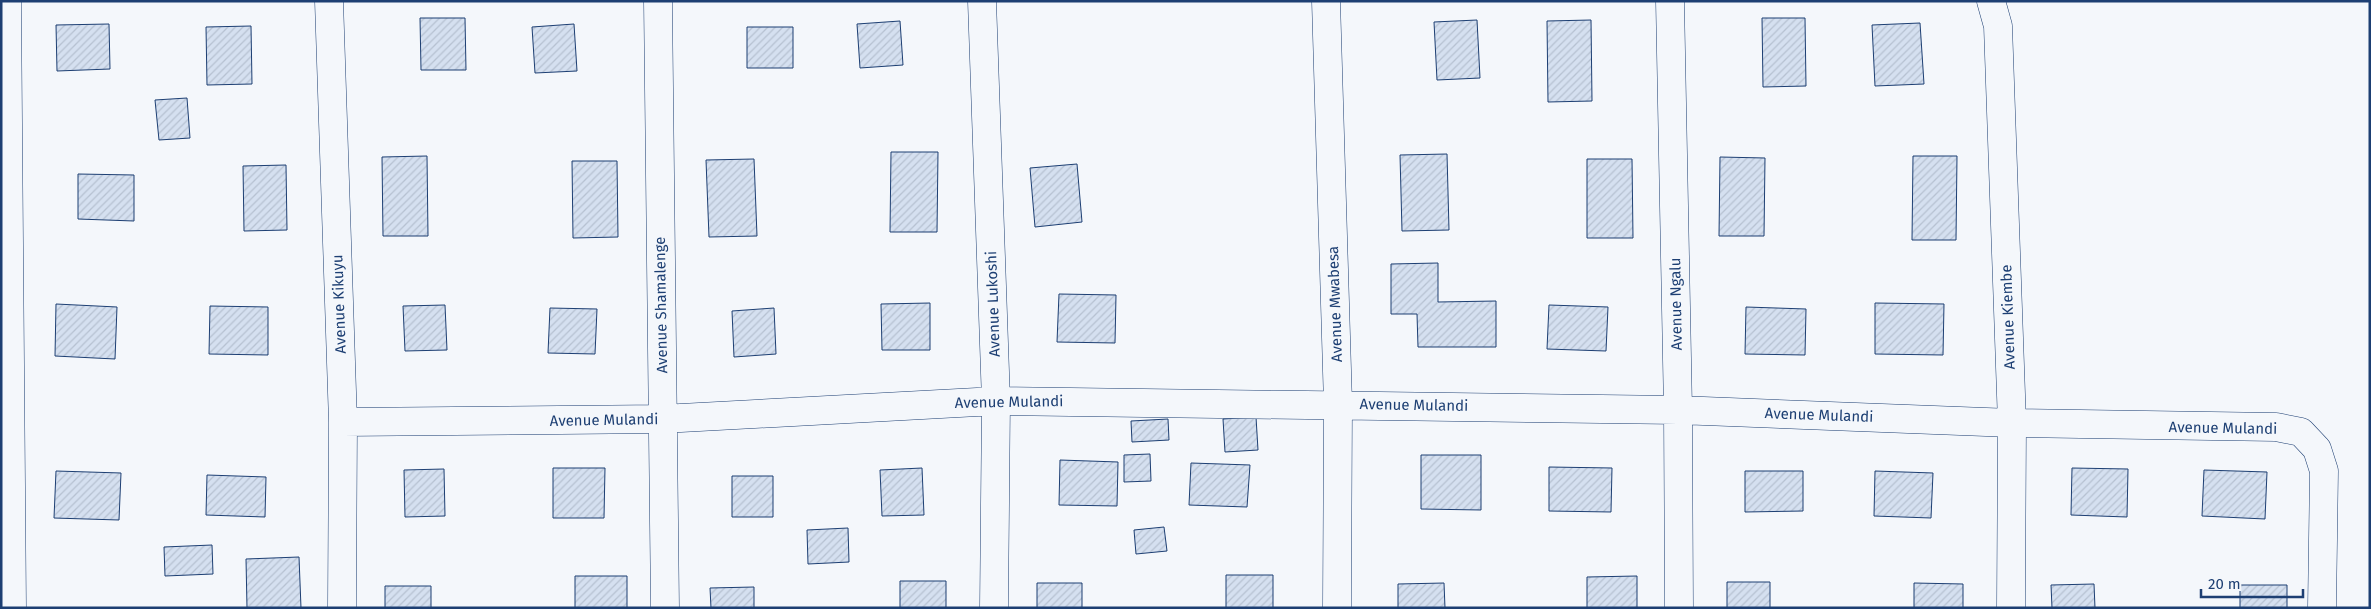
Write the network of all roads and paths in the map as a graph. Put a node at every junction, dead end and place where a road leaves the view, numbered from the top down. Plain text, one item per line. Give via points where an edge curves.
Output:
1 (7, 1) edge
2 (329, 1) edge
3 (658, 1) edge
4 (982, 1) edge
5 (1326, 1) edge
6 (1670, 1) edge
7 (1995, 13) edge
8 (996, 401) junction
9 (1338, 404) junction
10 (1678, 410) junction
11 (662, 419) junction
12 (343, 422) junction
13 (2012, 423) junction
14 (12, 608) edge
15 (342, 608) edge
16 (665, 608) edge
17 (994, 608) edge
18 (1337, 608) edge
19 (1679, 608) edge
20 (2011, 608) edge
21 (2322, 608) edge

1 - 14 street
2 - 12 street, Avenue Kikuyu
3 - 11 street, Avenue Shamalenge
4 - 8 street, Avenue Lukoshi
5 - 9 street, Avenue Mwabesa
6 - 10 street, Avenue Ngalu
7 - 13 street, Avenue Kiembe
8 - 9 street, Avenue Mulandi
8 - 11 street, Avenue Mulandi
8 - 17 street, Avenue Lukoshi
9 - 10 street, Avenue Mulandi
9 - 18 street, Avenue Mwabesa
10 - 13 street, Avenue Mulandi
10 - 19 street, Avenue Ngalu
11 - 12 street, Avenue Mulandi
11 - 16 street, Avenue Shamalenge
12 - 15 street, Avenue Kikuyu
13 - 20 street, Avenue Kiembe
13 - 21 street, Avenue Mulandi via 2276,427 2300,432 2317,450 2324,471

